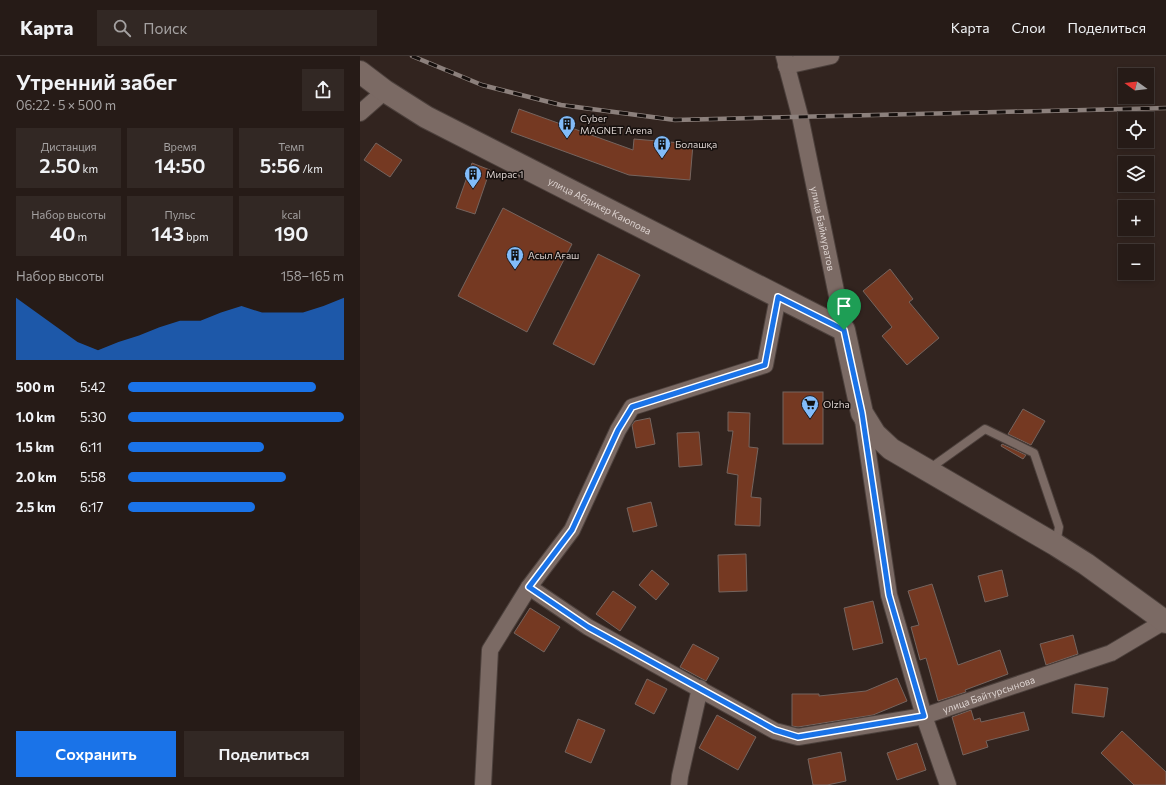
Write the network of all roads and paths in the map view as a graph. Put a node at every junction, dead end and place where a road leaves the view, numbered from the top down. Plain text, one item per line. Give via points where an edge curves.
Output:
1 (831, 56) edge
2 (785, 61) edge
3 (360, 72) edge
4 (385, 91) junction
5 (360, 113) edge
6 (778, 297) junction
7 (844, 330) junction
8 (862, 413) junction
9 (927, 470) junction
10 (1056, 545) junction
11 (529, 587) junction
12 (1165, 622) edge
13 (700, 688) junction
14 (924, 716) junction
15 (483, 785) edge
16 (679, 785) edge
17 (948, 785) edge

1 - 2 street
2 - 7 street, улица Баймуратов via 800,116
3 - 4 street, улица Абдикер Каюпова
4 - 5 street
4 - 6 street, улица Абдикер Каюпова via 426,117
6 - 7 street, улица Абдикер Каюпова
6 - 11 street via 765,365 632,407 618,430 572,530
7 - 8 street, улица Баймуратов
8 - 9 street, улица Байтурсынова via 875,434 891,449
8 - 14 street, улица Баймуратов via 889,595
9 - 10 street, улица Байтурсынова
9 - 10 lane via 985,429 1034,453 1059,528
10 - 12 street, улица Байтурсынова
11 - 13 street, улица Байтурсынова via 588,627
11 - 15 street via 490,650
12 - 14 street, улица Байтурсынова via 1111,654
13 - 14 street, улица Байтурсынова via 775,730 798,737
13 - 16 street
14 - 17 street, улица Баймуратов

